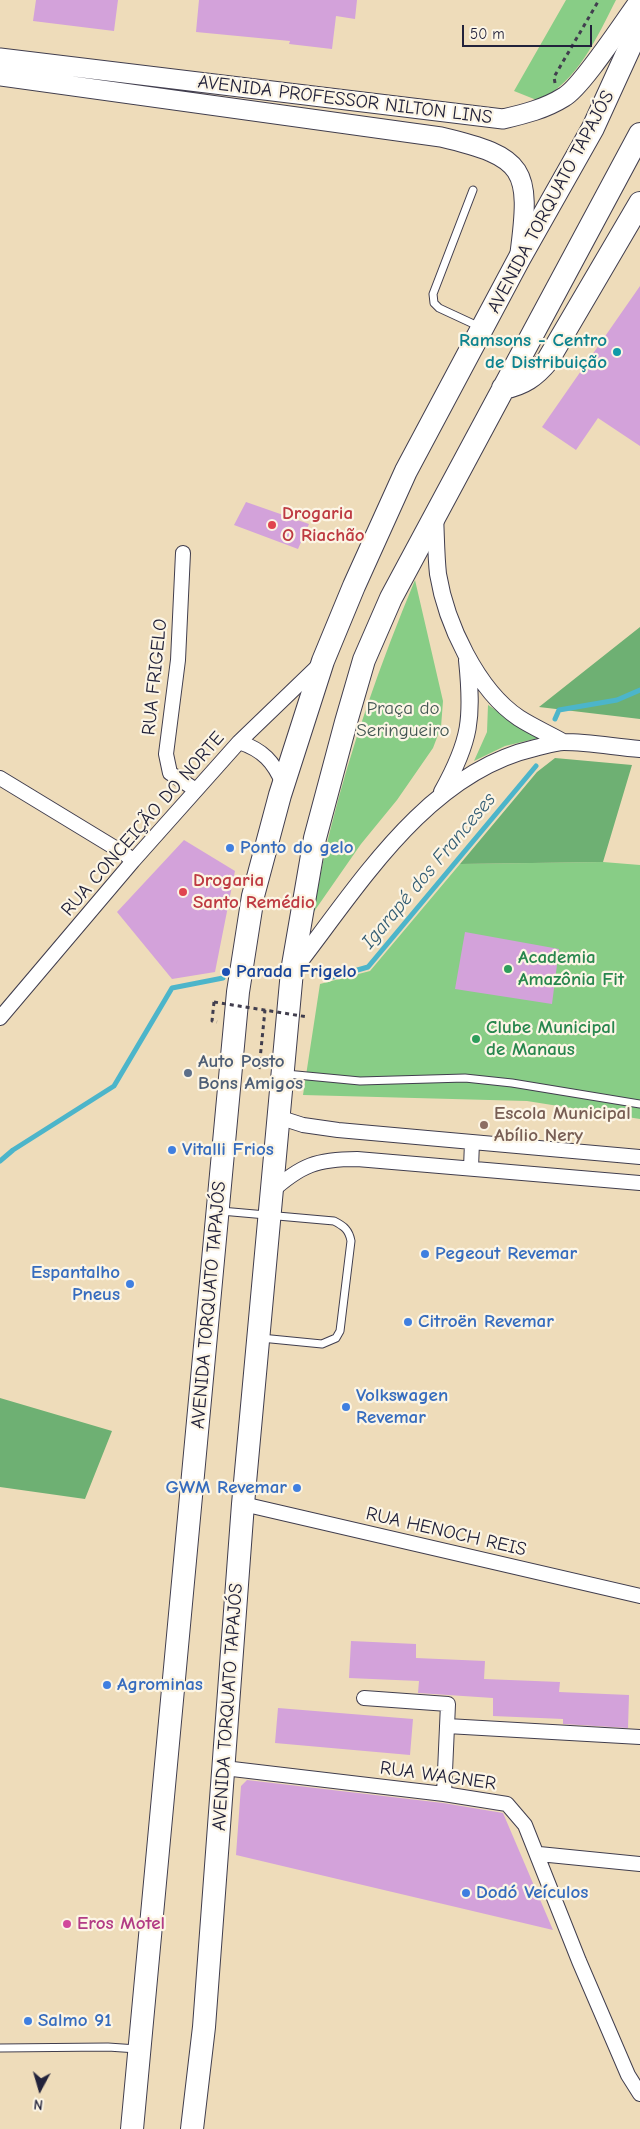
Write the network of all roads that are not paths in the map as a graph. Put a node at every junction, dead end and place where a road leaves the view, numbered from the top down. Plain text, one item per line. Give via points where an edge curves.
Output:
1 (640, 0) edge
2 (640, 25) edge
3 (0, 58) edge
4 (0, 76) edge
5 (640, 134) edge
6 (473, 190) dead end
7 (640, 203) edge
8 (519, 259) junction
9 (483, 328) junction
10 (503, 388) junction
11 (435, 514) junction
12 (183, 553) dead end
13 (466, 654) junction
14 (323, 661) junction
15 (239, 742) junction
16 (563, 742) junction
17 (640, 749) edge
18 (0, 778) edge
19 (283, 784) junction
20 (196, 790) junction
21 (441, 794) junction
22 (133, 861) junction
23 (292, 971) junction
24 (0, 1018) edge
25 (284, 1074) junction
26 (640, 1104) edge
27 (278, 1117) junction
28 (472, 1142) junction
29 (640, 1157) edge
30 (471, 1168) junction
31 (640, 1183) edge
32 (271, 1192) junction
33 (218, 1211) junction
34 (269, 1215) junction
35 (258, 1337) junction
36 (243, 1504) junction
37 (640, 1596) edge
38 (364, 1698) dead end
39 (447, 1726) junction
40 (640, 1737) edge
41 (224, 1768) junction
42 (444, 1794) junction
43 (538, 1854) junction
44 (640, 1864) edge
45 (0, 2048) edge
46 (140, 2049) junction
47 (640, 2094) edge
48 (132, 2129) edge
49 (192, 2129) edge

1 - 3 main road, AVENIDA PROFESSOR NILTON LINS via 566,96 533,112 503,119
2 - 8 highway, AVENIDA TORQUATO TAPAJÓS via 593,128
4 - 8 main road, AVENIDA PROFESSOR NILTON LINS via 441,137 476,145 496,153 514,166 524,183 526,208
5 - 10 highway, AVENIDA TORQUATO TAPAJÓS
6 - 9 lane via 433,294 434,303 439,308
7 - 10 highway via 548,360 528,380
8 - 9 highway, AVENIDA TORQUATO TAPAJÓS
9 - 14 highway, AVENIDA TORQUATO TAPAJÓS via 406,471
10 - 11 highway, AVENIDA TORQUATO TAPAJÓS
11 - 13 street via 438,574 451,621
11 - 23 highway, AVENIDA TORQUATO TAPAJÓS via 390,598 364,660 315,838
12 - 20 street, RUA FRIGELO via 178,660 166,754 170,772
13 - 16 street via 488,690 518,717
13 - 21 street via 470,713 467,740
14 - 15 street, RUA CONCEIÇÃO DO NORTE
14 - 19 highway, AVENIDA TORQUATO TAPAJÓS
15 - 19 street via 262,752 272,761
15 - 20 street, RUA CONCEIÇÃO DO NORTE
16 - 17 street
16 - 21 street via 519,752 484,768
18 - 22 street
19 - 33 highway, AVENIDA TORQUATO TAPAJÓS via 253,896 238,992
20 - 22 street, RUA CONCEIÇÃO DO NORTE
21 - 23 street via 400,834
22 - 24 street, RUA CONCEIÇÃO DO NORTE
23 - 25 highway, AVENIDA TORQUATO TAPAJÓS
25 - 26 lane via 360,1081 465,1078 512,1082
25 - 27 highway, AVENIDA TORQUATO TAPAJÓS
27 - 28 street via 303,1125 338,1130
27 - 32 highway, AVENIDA TORQUATO TAPAJÓS
28 - 29 street
28 - 30 street
30 - 31 street
30 - 32 street via 335,1159 292,1173
32 - 34 highway, AVENIDA TORQUATO TAPAJÓS
33 - 34 lane
33 - 46 highway, AVENIDA TORQUATO TAPAJÓS
34 - 35 highway, AVENIDA TORQUATO TAPAJÓS
34 - 35 lane via 334,1221 349,1233 350,1241 340,1331 336,1338 322,1344
35 - 36 highway, AVENIDA TORQUATO TAPAJÓS
36 - 37 street, RUA HENOCH REIS
36 - 41 highway, AVENIDA TORQUATO TAPAJÓS
38 - 39 street via 448,1704
39 - 40 street
39 - 42 street
41 - 42 street, RUA WAGNER
41 - 49 highway, AVENIDA TORQUATO TAPAJÓS via 204,2027
42 - 43 street, RUA WAGNER via 507,1804 525,1825
43 - 44 street
43 - 47 street, RUA WAGNER via 579,1961 628,2075
45 - 46 lane
46 - 48 highway, AVENIDA TORQUATO TAPAJÓS

